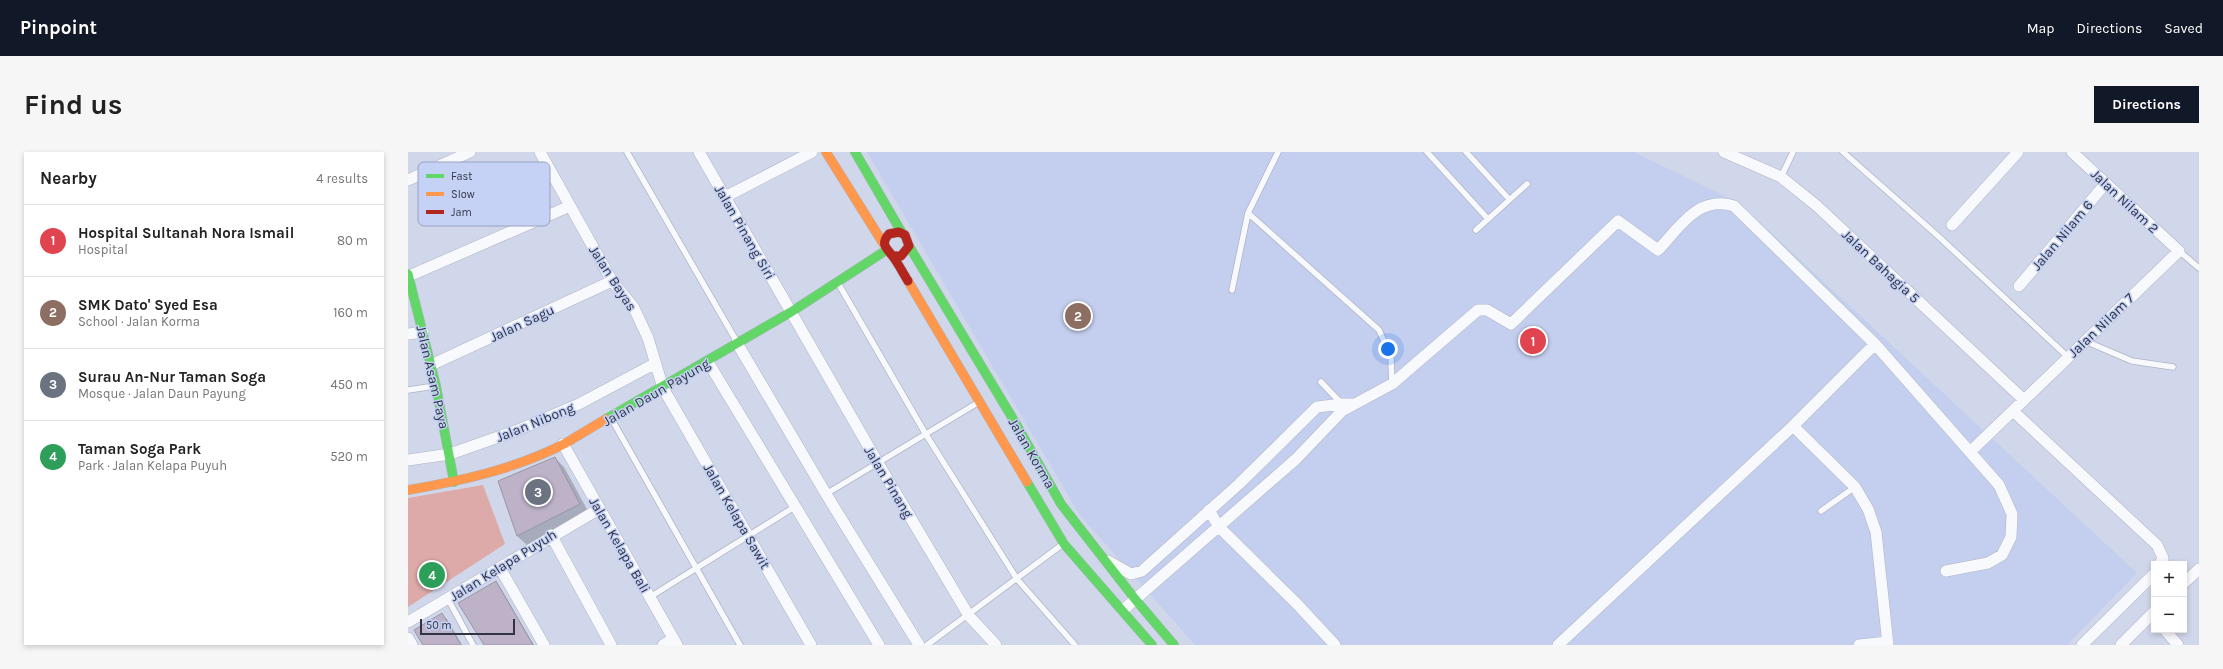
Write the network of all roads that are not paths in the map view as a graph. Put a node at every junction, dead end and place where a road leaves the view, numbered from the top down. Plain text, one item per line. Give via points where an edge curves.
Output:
1 (470, 152) edge
2 (540, 152) edge
3 (627, 152) edge
4 (699, 152) edge
5 (812, 152) edge
6 (826, 152) edge
7 (855, 152) edge
8 (1278, 152) edge
9 (1426, 152) edge
10 (1466, 152) edge
11 (1726, 152) edge
12 (1793, 152) edge
13 (1843, 152) edge
14 (2018, 152) edge
15 (2072, 152) edge
16 (448, 162) edge
17 (546, 162) edge
18 (550, 170) edge
19 (418, 175) edge
20 (1781, 177) junction
21 (408, 180) edge
22 (2106, 183) junction
23 (1527, 184) dead end
24 (725, 197) junction
25 (1510, 200) junction
26 (570, 206) junction
27 (1248, 214) junction
28 (550, 215) edge
29 (1488, 219) junction
30 (1952, 225) dead end
31 (523, 226) edge
32 (1476, 230) dead end
33 (902, 233) junction
34 (909, 246) junction
35 (887, 250) junction
36 (2179, 251) junction
37 (2199, 268) edge
38 (408, 275) edge
39 (612, 281) junction
40 (838, 283) junction
41 (2019, 286) dead end
42 (1232, 290) dead end
43 (791, 312) junction
44 (423, 332) junction
45 (408, 334) edge
46 (2086, 341) junction
47 (737, 343) junction
48 (1875, 344) junction
49 (2068, 358) junction
50 (708, 362) junction
51 (654, 364) junction
52 (431, 365) junction
53 (2173, 367) dead end
54 (1321, 382) dead end
55 (1392, 384) junction
56 (436, 386) junction
57 (662, 388) junction
58 (408, 390) edge
59 (2023, 399) junction
60 (980, 402) junction
61 (1342, 407) junction
62 (2013, 410) junction
63 (611, 418) junction
64 (1793, 426) junction
65 (925, 433) junction
66 (563, 444) junction
67 (1971, 451) junction
68 (450, 454) junction
69 (408, 460) edge
70 (878, 463) junction
71 (454, 482) junction
72 (1855, 487) junction
73 (408, 490) edge
74 (1232, 490) junction
75 (826, 494) junction
76 (1244, 505) junction
77 (796, 506) junction
78 (599, 509) junction
79 (1209, 510) junction
80 (1821, 511) dead end
81 (1219, 528) junction
82 (551, 535) junction
83 (749, 536) junction
84 (1064, 544) junction
85 (1105, 559) junction
86 (2162, 561) edge
87 (500, 568) junction
88 (696, 568) junction
89 (2199, 568) edge
90 (1946, 571) dead end
91 (2151, 577) edge
92 (1018, 579) junction
93 (2187, 580) edge
94 (650, 597) junction
95 (1134, 598) junction
96 (448, 599) junction
97 (1123, 610) junction
98 (969, 616) junction
99 (2151, 617) edge
100 (408, 622) edge
101 (2168, 633) edge
102 (408, 638) edge
103 (675, 642) edge
104 (1888, 644) edge
105 (412, 645) edge
106 (473, 645) edge
107 (544, 645) edge
108 (611, 645) edge
109 (663, 645) edge
110 (740, 645) edge
111 (811, 645) edge
112 (879, 645) edge
113 (920, 645) edge
114 (927, 645) edge
115 (996, 645) edge
116 (1075, 645) edge
117 (1152, 645) edge
118 (1174, 645) edge
119 (1335, 645) edge
120 (1558, 645) edge
121 (1859, 645) edge
122 (2082, 645) edge
123 (2121, 645) edge
124 (2178, 645) edge

1 - 16 street
2 - 17 street, Jalan Bayas
3 - 47 lane
4 - 24 street, Jalan Pinang Siri
5 - 24 street
6 - 35 street, Jalan Korma
7 - 33 street
8 - 27 lane
9 - 29 lane
10 - 25 lane
11 - 20 street, Jalan Bahagia 5
12 - 20 lane
13 - 49 lane via 1938,236
14 - 30 street
15 - 22 street, Jalan Nilam 2
18 - 26 street, Jalan Bayas
19 - 21 street
20 - 59 street, Jalan Bahagia 5 via 1817,206
22 - 36 street, Jalan Nilam 2
22 - 41 street, Jalan Nilam 6
23 - 25 lane
24 - 43 street, Jalan Pinang Siri
25 - 29 lane
26 - 28 street
26 - 39 street, Jalan Bayas
27 - 42 lane
27 - 55 lane via 1379,330 1391,358
29 - 32 lane
31 - 38 street
33 - 34 street via 908,239
33 - 35 street via 890,233
34 - 35 street via 901,256
34 - 85 street, Jalan Korma via 1061,504
35 - 40 street, Jalan Daun Payung
35 - 60 street, Jalan Korma
36 - 37 lane
36 - 46 street, Jalan Nilam 7
38 - 44 street, Jalan Asam Paya
39 - 51 street, Jalan Bayas via 634,308 648,338
39 - 52 street, Jalan Sagu
40 - 43 street, Jalan Daun Payung
40 - 65 lane
43 - 47 street, Jalan Daun Payung
43 - 70 street, Jalan Pinang
44 - 45 street
44 - 52 street, Jalan Asam Paya
46 - 49 street, Jalan Nilam 7
46 - 53 lane via 2132,362
47 - 50 street, Jalan Daun Payung
47 - 75 street
48 - 55 street via 1734,206 1722,202 1697,209 1658,250 1618,221 1511,324 1487,310 1478,310
48 - 64 street
48 - 67 street
49 - 59 street, Jalan Nilam 7
50 - 57 street, Jalan Daun Payung
50 - 77 street
51 - 57 street, Jalan Bayas
51 - 68 street, Jalan Nibong via 579,404 518,430
52 - 56 street, Jalan Asam Paya
54 - 61 lane
55 - 61 street via 1354,405
56 - 58 lane
56 - 68 street, Jalan Asam Paya
57 - 63 street, Jalan Daun Payung
57 - 83 street, Jalan Kelapa Sawit
59 - 62 street, Jalan Nilam 7
60 - 65 lane
60 - 84 street, Jalan Korma
61 - 74 street via 1317,407
61 - 76 street via 1296,459
62 - 67 street, Jalan Nilam 7
62 - 86 street via 2157,545 2163,558
63 - 66 street, Jalan Daun Payung
63 - 88 lane
64 - 72 street
64 - 120 street
65 - 70 lane
65 - 92 lane
66 - 71 street, Jalan Daun Payung via 516,464
66 - 78 street, Jalan Kelapa Bali
67 - 90 street via 1999,484 2012,514 2011,537 2002,555 1988,563
68 - 69 street, Jalan Nibong
68 - 71 street, Jalan Asam Paya
70 - 75 lane
70 - 98 street, Jalan Pinang
71 - 73 street, Jalan Daun Payung
72 - 80 lane
72 - 104 street via 1868,509 1876,532
74 - 76 street
74 - 79 street
75 - 113 street
76 - 81 street
77 - 83 lane
77 - 112 street
78 - 82 street, Jalan Kelapa Puyuh
78 - 94 street, Jalan Kelapa Bali
79 - 81 street
79 - 85 street via 1142,572 1131,574
81 - 95 street
81 - 119 street
82 - 87 street, Jalan Kelapa Puyuh
82 - 108 street
83 - 88 lane
83 - 111 street, Jalan Kelapa Sawit
84 - 92 lane
84 - 97 street, Jalan Korma
85 - 95 street, Jalan Korma
87 - 96 street, Jalan Kelapa Puyuh
87 - 107 street
88 - 94 lane
88 - 110 lane
89 - 93 street
91 - 122 street
92 - 98 lane
92 - 116 lane
94 - 103 street, Jalan Kelapa Bali
95 - 97 street
95 - 118 street, Jalan Korma
96 - 100 street, Jalan Kelapa Puyuh
96 - 106 lane
97 - 117 street, Jalan Korma
98 - 114 lane
98 - 115 street, Jalan Pinang
99 - 123 street
101 - 124 street
102 - 105 street
103 - 109 street
104 - 121 street

